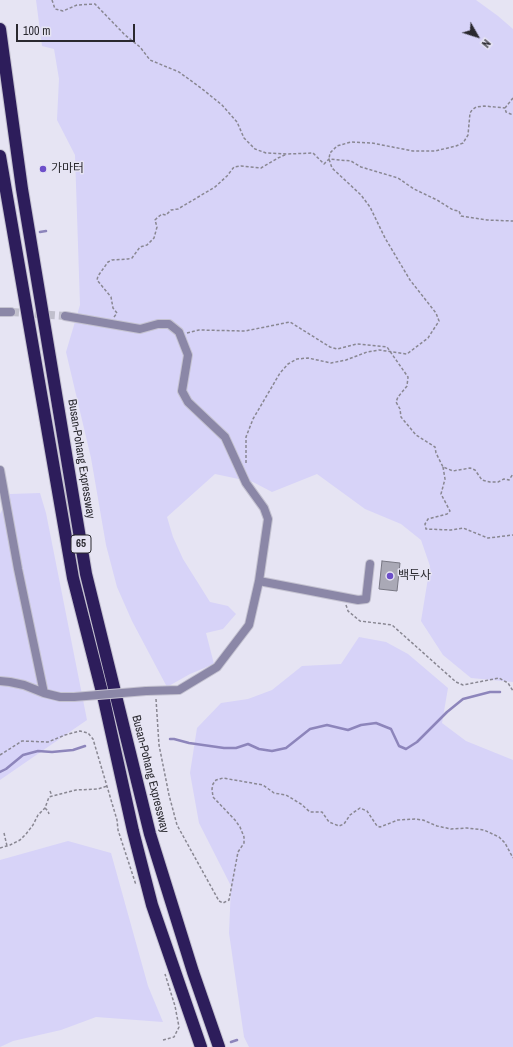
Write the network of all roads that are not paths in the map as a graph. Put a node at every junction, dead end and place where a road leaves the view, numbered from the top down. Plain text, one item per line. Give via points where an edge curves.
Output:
1 (0, 29) edge
2 (0, 156) edge
3 (0, 312) edge
4 (11, 312) tunnel mouth
5 (65, 316) tunnel mouth
6 (0, 470) edge
7 (370, 564) dead end
8 (259, 581) junction
9 (0, 681) edge
10 (44, 693) junction
11 (201, 1047) edge
12 (219, 1047) edge

1 - 12 highway, Busan-Pohang Expressway / 65 via 22,189 86,574 150,834
2 - 11 highway, 65 via 73,578 152,905
3 - 4 lane
5 - 8 lane via 140,329 168,324 179,332 188,355 182,391 188,402 225,437 246,483 264,508 268,519
6 - 10 lane
7 - 8 lane via 366,599 358,600
8 - 10 lane, bridge via 249,624 217,667 179,690 74,697
9 - 10 lane via 24,685

